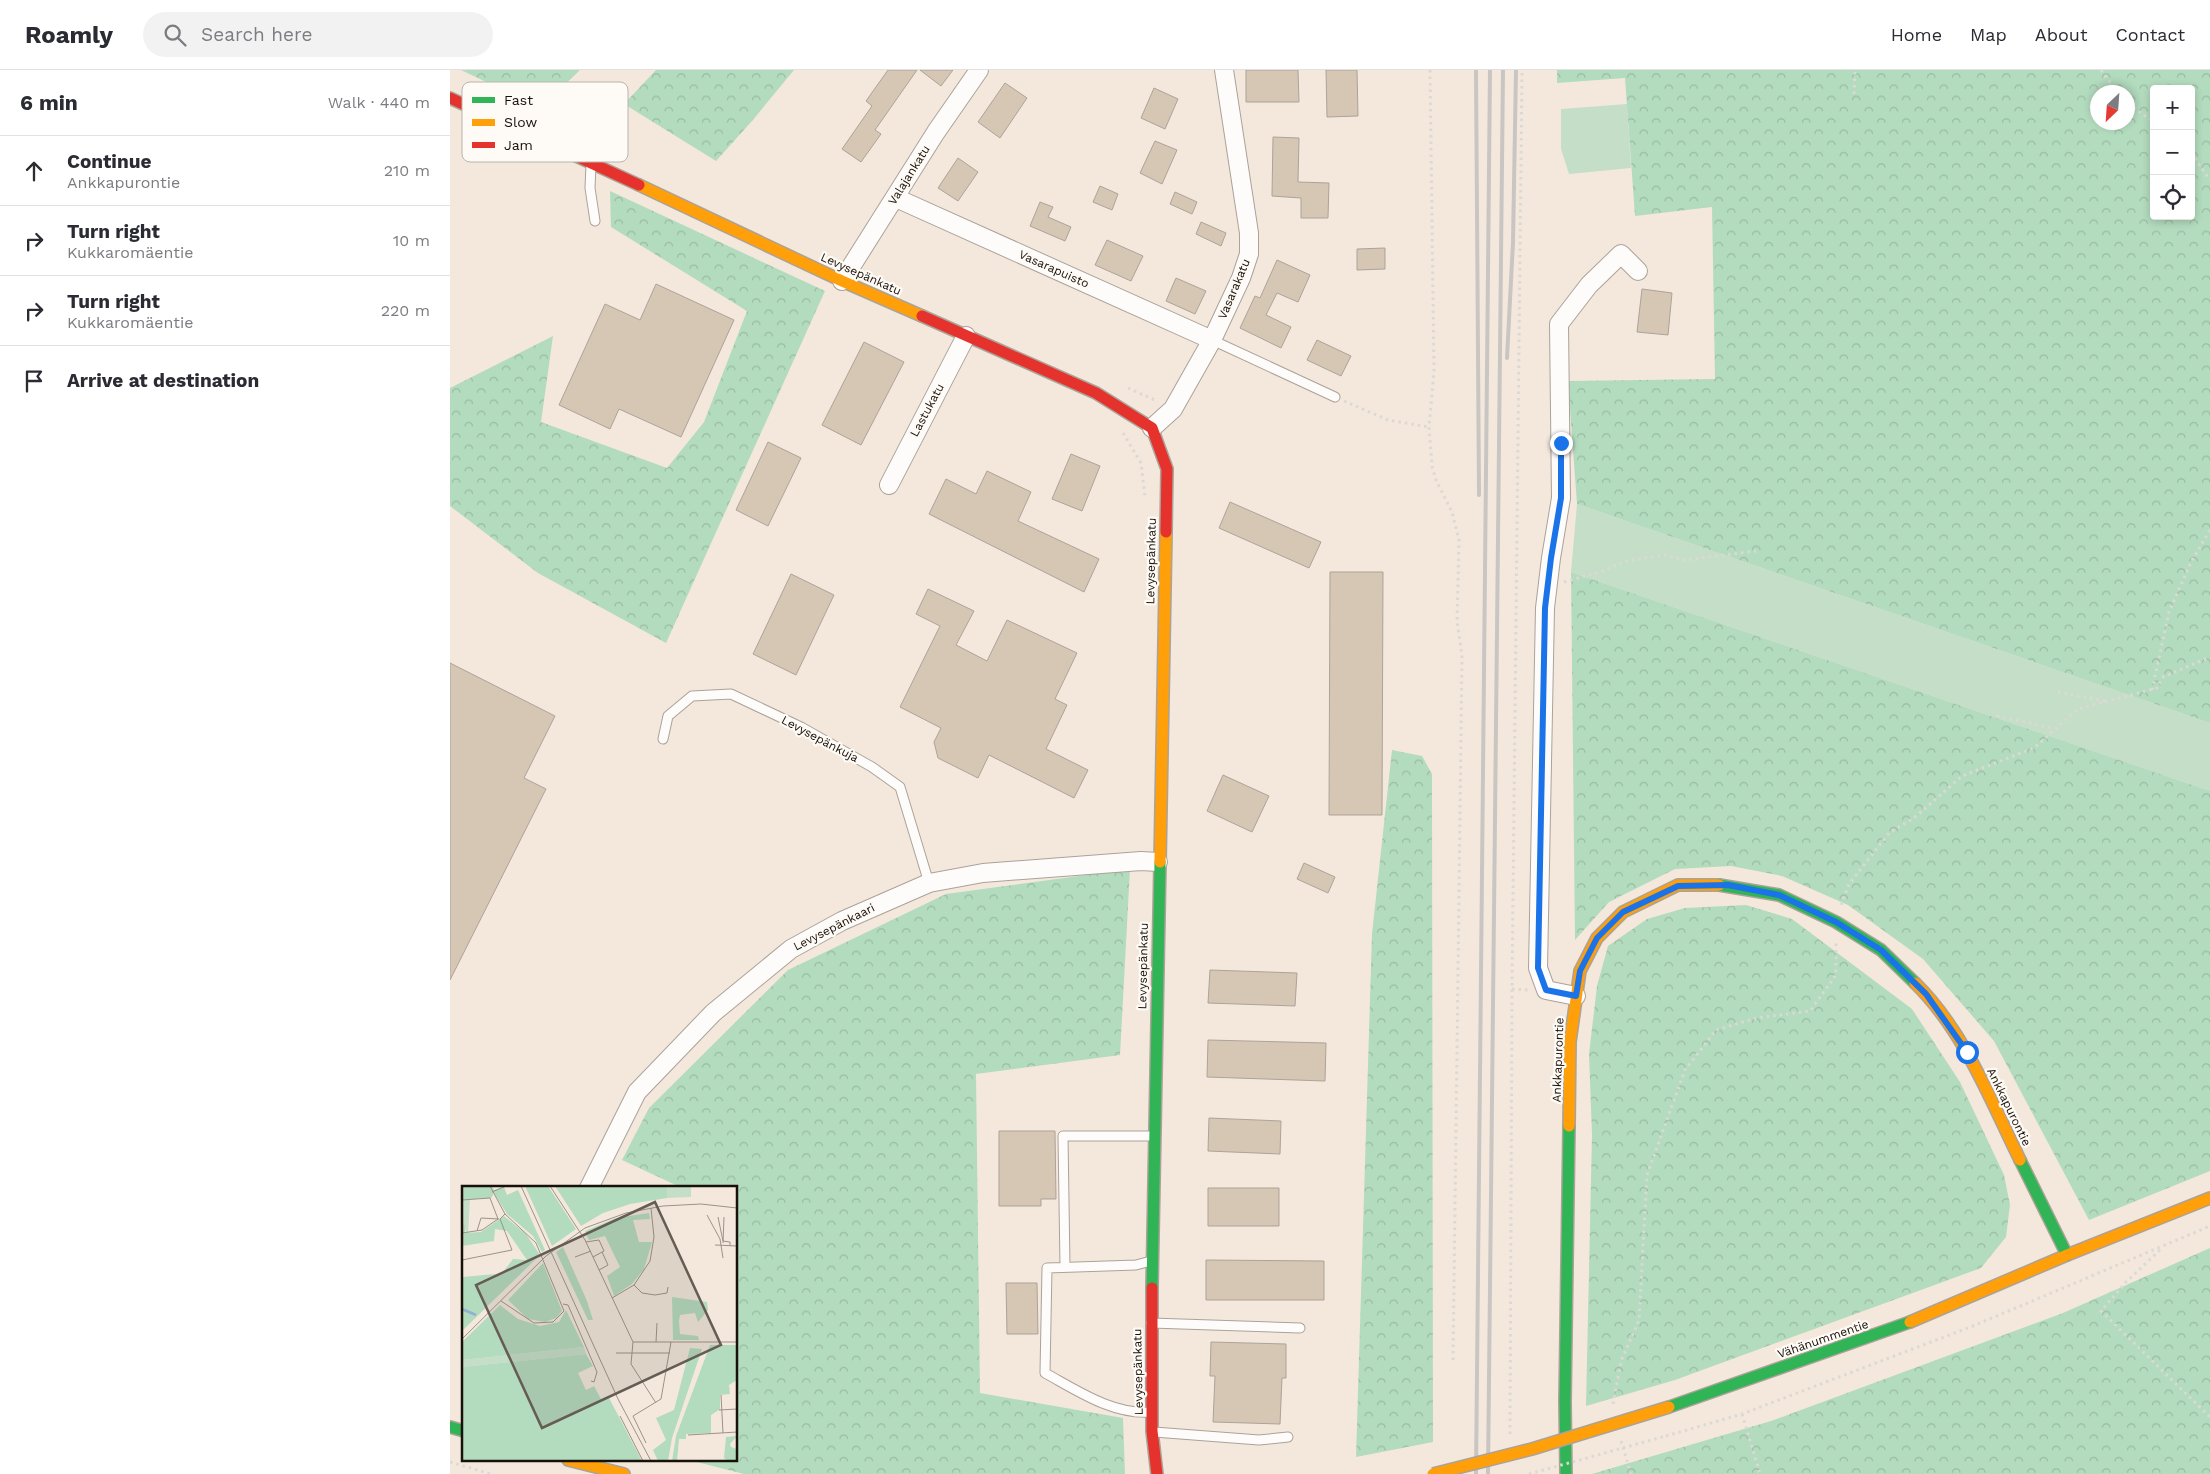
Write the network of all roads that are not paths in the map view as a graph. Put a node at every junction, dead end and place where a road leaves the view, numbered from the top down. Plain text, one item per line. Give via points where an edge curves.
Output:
1 (979, 70) edge
2 (1224, 70) edge
3 (450, 98) edge
4 (462, 103) edge
5 (592, 162) joint
6 (896, 198) junction
7 (595, 221) dead end
8 (1638, 271) dead end
9 (842, 281) junction
10 (966, 336) junction
11 (1212, 340) junction
12 (1335, 397) road end
13 (1152, 428) junction
14 (888, 485) dead end
15 (663, 739) dead end
16 (1158, 862) junction
17 (929, 882) junction
18 (1576, 996) junction
19 (1154, 1136) junction
20 (590, 1186) edge
21 (2210, 1198) edge
22 (2067, 1255) junction
23 (1153, 1260) junction
24 (1064, 1268) junction
25 (1151, 1323) junction
26 (1300, 1328) dead end
27 (1153, 1412) junction
28 (1152, 1432) junction
29 (1288, 1437) dead end
30 (576, 1462) edge
31 (624, 1474) edge
32 (1157, 1474) edge
33 (1433, 1474) edge
34 (1566, 1474) edge

1 - 6 street, Valajankatu
2 - 11 street, Vasarakatu via 1249,233 1249,254
3 - 4 street, Levysepänkatu
5 - 7 lane via 590,188
5 - 9 street, Levysepänkatu
6 - 9 street, Valajankatu
6 - 11 street, Vasarapuisto
8 - 18 street via 1621,254 1589,285 1559,324 1561,498 1545,608 1538,968 1546,990
9 - 10 street, Levysepänkatu
10 - 13 street, Levysepänkatu via 1096,393
10 - 14 street, Lastukatu
11 - 12 lane
11 - 13 street, Vasarakatu via 1173,409
13 - 16 street, Levysepänkatu via 1167,469
15 - 17 lane, Levysepänkuja via 668,716 692,696 731,694 801,727 872,767 900,787
16 - 17 street, Levysepänkaari via 1141,860 983,873
16 - 19 street, Levysepänkatu
17 - 20 street, Levysepänkaari via 842,921 791,949 713,1013 637,1092
18 - 22 street, Ankkapurontie via 1580,971 1597,938 1623,912 1678,886 1728,885 1779,895 1836,922 1881,950 1926,994 1967,1052
18 - 34 street, Ankkapurontie via 1570,1042
19 - 23 street, Levysepänkatu
19 - 24 lane via 1063,1136
21 - 22 street, Vähänummentie
22 - 33 street, Vähänummentie, bridge via 1896,1328 1669,1407 1532,1449
23 - 24 lane
23 - 25 street, Levysepänkatu
24 - 27 lane via 1046,1268 1045,1373 1096,1401 1136,1413
25 - 26 lane
25 - 27 street, Levysepänkatu
27 - 28 street, Levysepänkatu
28 - 29 lane via 1259,1440
28 - 32 street, Levysepänkatu
30 - 31 street

